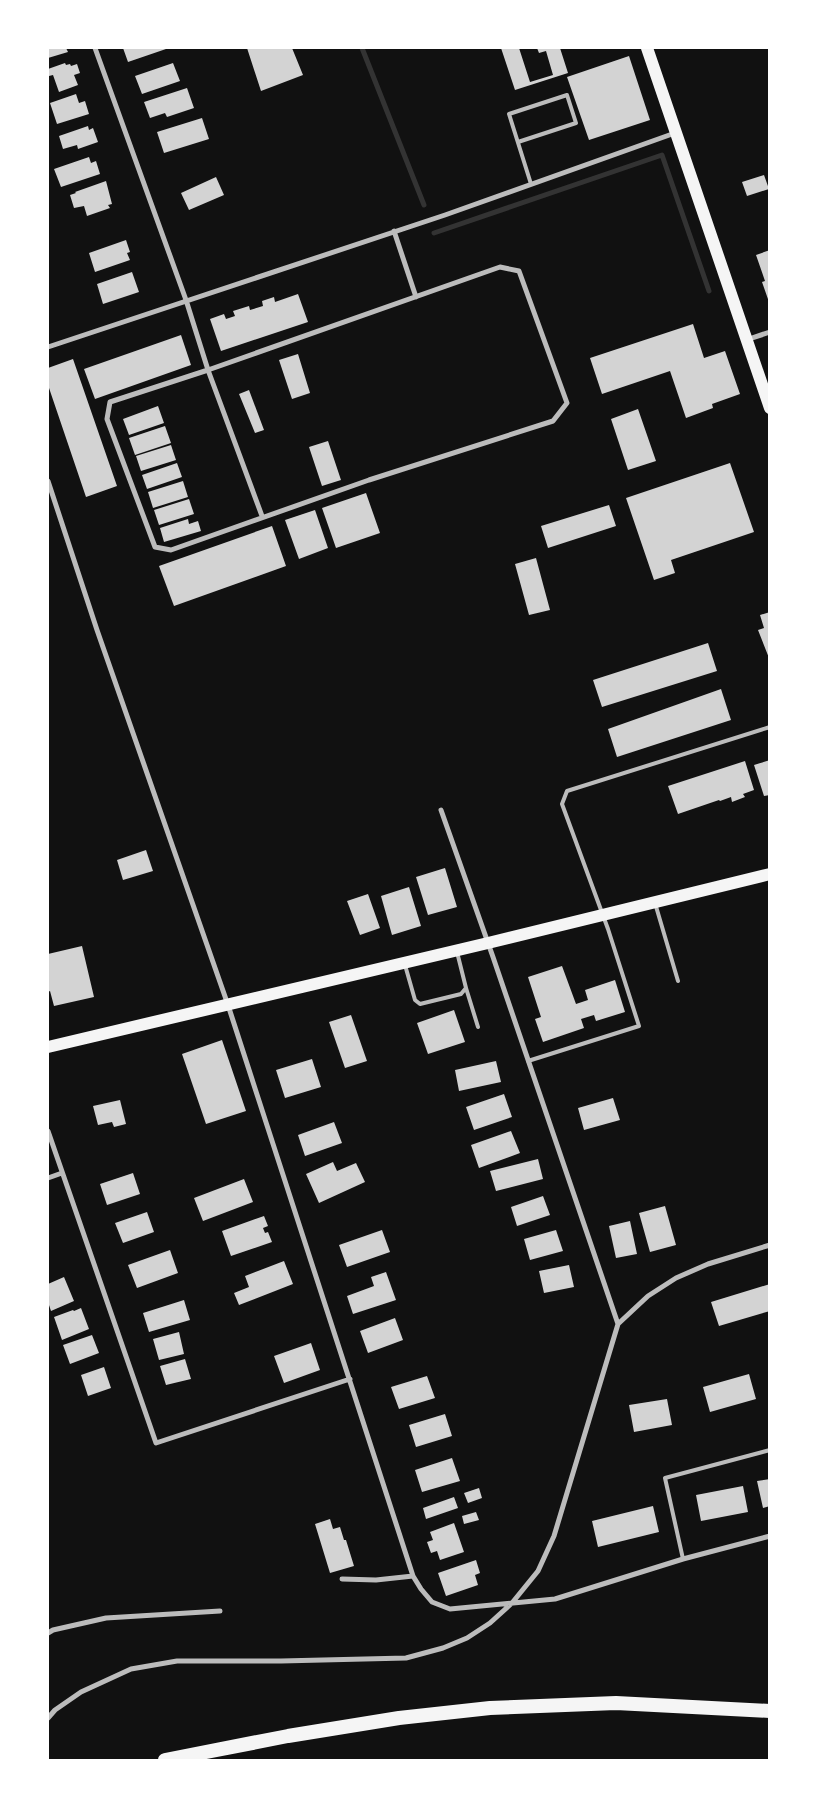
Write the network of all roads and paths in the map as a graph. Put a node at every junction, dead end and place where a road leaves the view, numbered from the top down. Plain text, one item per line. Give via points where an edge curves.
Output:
1 (94, 48) edge
2 (647, 48) edge
3 (675, 133) junction
4 (518, 142) junction
5 (531, 184) junction
6 (394, 231) junction
7 (416, 297) junction
8 (186, 300) junction
9 (770, 332) edge
10 (746, 340) junction
11 (48, 347) edge
12 (208, 370) junction
13 (770, 408) edge
14 (48, 481) edge
15 (262, 516) junction
16 (770, 727) edge
17 (441, 810) dead end
18 (770, 874) edge
19 (654, 901) junction
20 (602, 915) junction
21 (488, 943) junction
22 (456, 950) junction
23 (405, 963) junction
24 (678, 981) dead end
25 (466, 988) junction
26 (228, 1005) junction
27 (478, 1027) dead end
28 (48, 1047) edge
29 (528, 1060) junction
30 (48, 1131) edge
31 (62, 1173) junction
32 (48, 1178) edge
33 (770, 1245) edge
34 (618, 1324) junction
35 (350, 1379) junction
36 (770, 1450) edge
37 (770, 1536) edge
38 (683, 1559) junction
39 (413, 1576) junction
40 (342, 1579) dead end
41 (512, 1603) junction
42 (220, 1611) dead end
43 (48, 1633) edge
44 (770, 1711) edge
45 (48, 1718) edge
46 (164, 1760) edge

1 - 8 street
2 - 3 main road
3 - 5 street
3 - 10 main road
4 - 4 lane via 509,114 567,95 576,123
4 - 5 lane
5 - 6 street
6 - 7 street
6 - 8 street
7 - 12 street
7 - 15 street via 500,267 519,271 567,403 553,421
8 - 11 street
8 - 12 street
9 - 10 street
10 - 13 main road
12 - 15 street
12 - 15 street via 110,402 107,419 155,547 171,550
14 - 26 street
16 - 20 lane via 567,791 562,804
17 - 21 street
18 - 19 main road
19 - 20 main road
19 - 24 lane
20 - 21 main road
20 - 29 lane via 639,1026
21 - 22 main road
21 - 29 street
22 - 23 main road
22 - 25 lane
23 - 25 lane via 414,1000 420,1004 461,994
23 - 26 main road
25 - 27 lane
26 - 28 main road
26 - 35 street
29 - 34 street
30 - 31 street
31 - 32 street
31 - 35 street via 156,1443
33 - 34 street via 708,1264 676,1278 648,1296
34 - 41 street via 554,1536 538,1571
35 - 39 street
36 - 38 lane via 665,1478
37 - 38 street
38 - 41 street via 556,1599
39 - 40 street
39 - 41 street via 432,1602 450,1609
41 - 45 street via 468,1638 406,1658 177,1661 131,1669 101,1682 81,1692
42 - 43 street via 106,1618
44 - 46 highway via 616,1703 490,1708 400,1718

